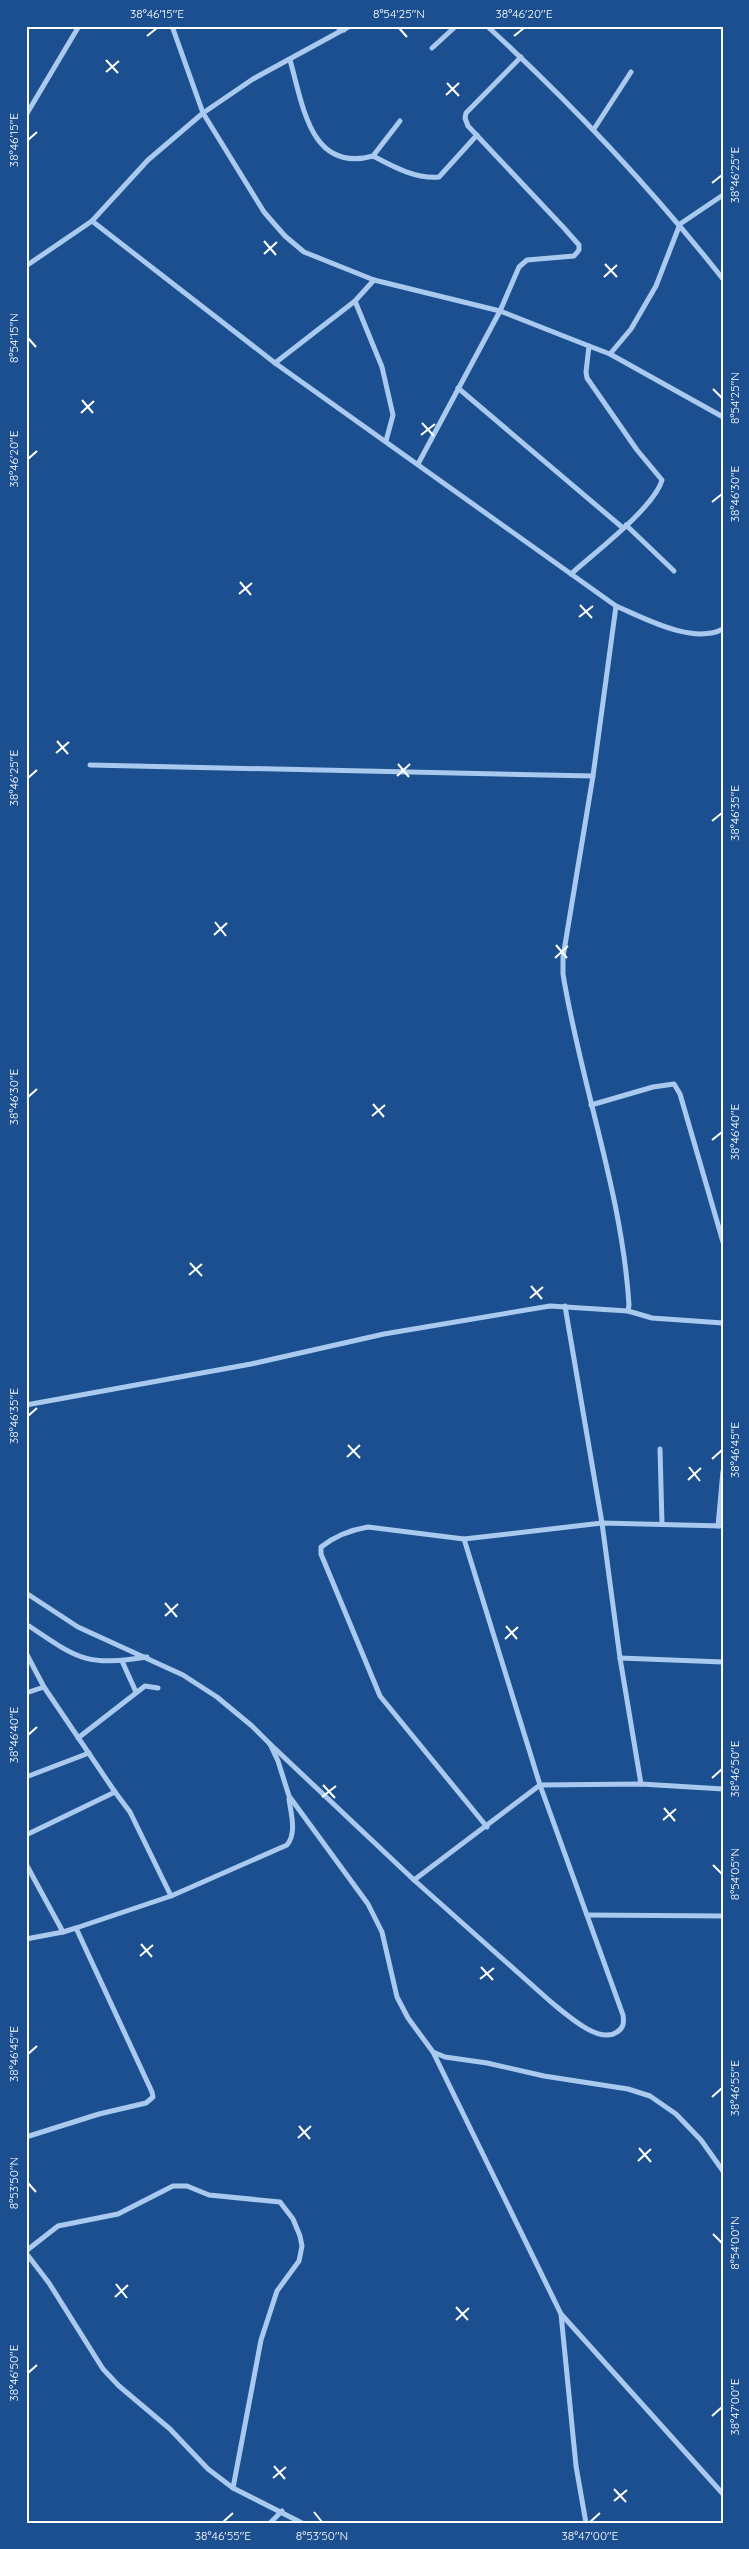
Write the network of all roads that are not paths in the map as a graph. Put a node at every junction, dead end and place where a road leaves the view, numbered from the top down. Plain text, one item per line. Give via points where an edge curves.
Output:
1 (79, 26) edge
2 (172, 26) edge
3 (335, 26) edge
4 (350, 26) edge
5 (456, 26) edge
6 (488, 26) edge
7 (344, 30) junction
8 (432, 48) dead end
9 (520, 57) junction
10 (290, 60) junction
11 (631, 72) dead end
12 (203, 113) junction
13 (26, 115) edge
14 (400, 121) dead end
15 (594, 129) junction
16 (476, 135) junction
17 (373, 156) junction
18 (723, 195) edge
19 (92, 221) junction
20 (680, 224) junction
21 (26, 266) edge
22 (723, 279) edge
23 (374, 280) junction
24 (354, 301) junction
25 (500, 311) junction
26 (589, 346) junction
27 (610, 354) junction
28 (275, 363) junction
29 (458, 388) junction
30 (723, 417) edge
31 (386, 441) junction
32 (418, 464) junction
33 (624, 527) junction
34 (674, 571) dead end
35 (571, 574) junction
36 (616, 606) junction
37 (723, 629) edge
38 (90, 764) dead end
39 (592, 776) junction
40 (591, 1105) junction
41 (723, 1242) edge
42 (565, 1306) junction
43 (628, 1311) junction
44 (723, 1323) edge
45 (26, 1405) edge
46 (660, 1449) dead end
47 (723, 1471) edge
48 (602, 1523) junction
49 (662, 1524) junction
50 (720, 1526) edge
51 (464, 1538) junction
52 (26, 1593) edge
53 (26, 1624) edge
54 (26, 1653) edge
55 (147, 1657) junction
56 (620, 1658) junction
57 (122, 1661) junction
58 (723, 1662) edge
59 (44, 1687) junction
60 (158, 1688) dead end
61 (136, 1692) junction
62 (26, 1693) edge
63 (78, 1738) junction
64 (270, 1744) junction
65 (89, 1753) junction
66 (26, 1777) edge
67 (540, 1784) junction
68 (641, 1784) junction
69 (723, 1789) edge
70 (115, 1792) junction
71 (289, 1796) junction
72 (487, 1827) junction
73 (26, 1835) edge
74 (26, 1864) edge
75 (414, 1880) junction
76 (171, 1896) junction
77 (587, 1915) junction
78 (723, 1916) edge
79 (76, 1928) junction
80 (63, 1932) junction
81 (26, 1939) edge
82 (433, 2052) junction
83 (26, 2138) edge
84 (723, 2171) edge
85 (26, 2252) edge
86 (561, 2314) junction
87 (233, 2488) junction
88 (723, 2494) edge
89 (282, 2511) junction
90 (270, 2523) edge
91 (302, 2523) edge
92 (586, 2523) edge

1 - 13 street
2 - 12 street
3 - 7 street
4 - 7 street
5 - 8 street
6 - 9 street
7 - 10 street
9 - 15 street
9 - 16 street via 466,113 468,126
10 - 12 street via 236,89
10 - 17 street via 316,140 335,155 356,161
11 - 15 street
12 - 19 street via 148,160
12 - 23 street via 250,192 285,236 304,252
14 - 17 street
15 - 20 street
16 - 17 street via 439,177 427,178 410,173
16 - 25 street via 578,245 579,250 574,256 522,263
18 - 20 street
19 - 21 street
19 - 28 street
20 - 22 street
20 - 27 street via 656,286 631,329
23 - 24 street
23 - 25 street
24 - 28 street
24 - 31 street via 382,367 387,388 393,415
25 - 26 street
25 - 29 street
26 - 27 street
26 - 33 street via 587,378 662,480 650,500
27 - 30 street
28 - 31 street
29 - 32 street
29 - 33 street
31 - 32 street
32 - 35 street
33 - 34 street
33 - 35 street
35 - 36 street
36 - 37 street via 683,632 714,634
36 - 39 street
38 - 39 street
39 - 40 street via 563,958 563,974
40 - 41 street via 653,1086 674,1084 680,1094
40 - 43 street via 623,1244
42 - 43 street
42 - 45 street via 384,1334 251,1364
42 - 48 street
43 - 44 street via 652,1318
46 - 49 street
47 - 50 street
48 - 49 street
48 - 51 street
48 - 56 street
49 - 50 street
51 - 67 street
51 - 72 street via 368,1527 354,1529 330,1540 322,1547 321,1554 380,1696
52 - 55 street via 78,1627
53 - 57 street via 80,1658
54 - 59 street
55 - 57 street
55 - 64 street via 217,1697
56 - 58 street
56 - 68 street
57 - 61 street
59 - 62 street
59 - 63 street
60 - 61 street via 145,1686
61 - 63 street
63 - 65 street
64 - 71 street
64 - 75 street
65 - 66 street
65 - 70 street
67 - 68 street
67 - 72 street
67 - 77 street
68 - 69 street
70 - 73 street
70 - 76 street via 130,1812
71 - 76 street via 293,1831 287,1845
71 - 82 street via 368,1904 382,1932 397,1997
72 - 75 street
74 - 80 street
75 - 77 street via 574,2020 602,2036 611,2036 620,2030 624,2023 623,2015
76 - 79 street
77 - 78 street
79 - 80 street
79 - 83 street via 153,2097 146,2103 99,2114
80 - 81 street
82 - 84 street via 650,2096 676,2114 701,2140
82 - 86 street
85 - 87 street via 103,2369 118,2386 170,2429 208,2469
85 - 87 street via 58,2226 118,2214 173,2186 187,2186 209,2195 280,2202 284,2206 302,2246 299,2261 277,2291 261,2340
86 - 88 street
86 - 92 street via 576,2466
87 - 89 street
89 - 90 street
89 - 91 street

